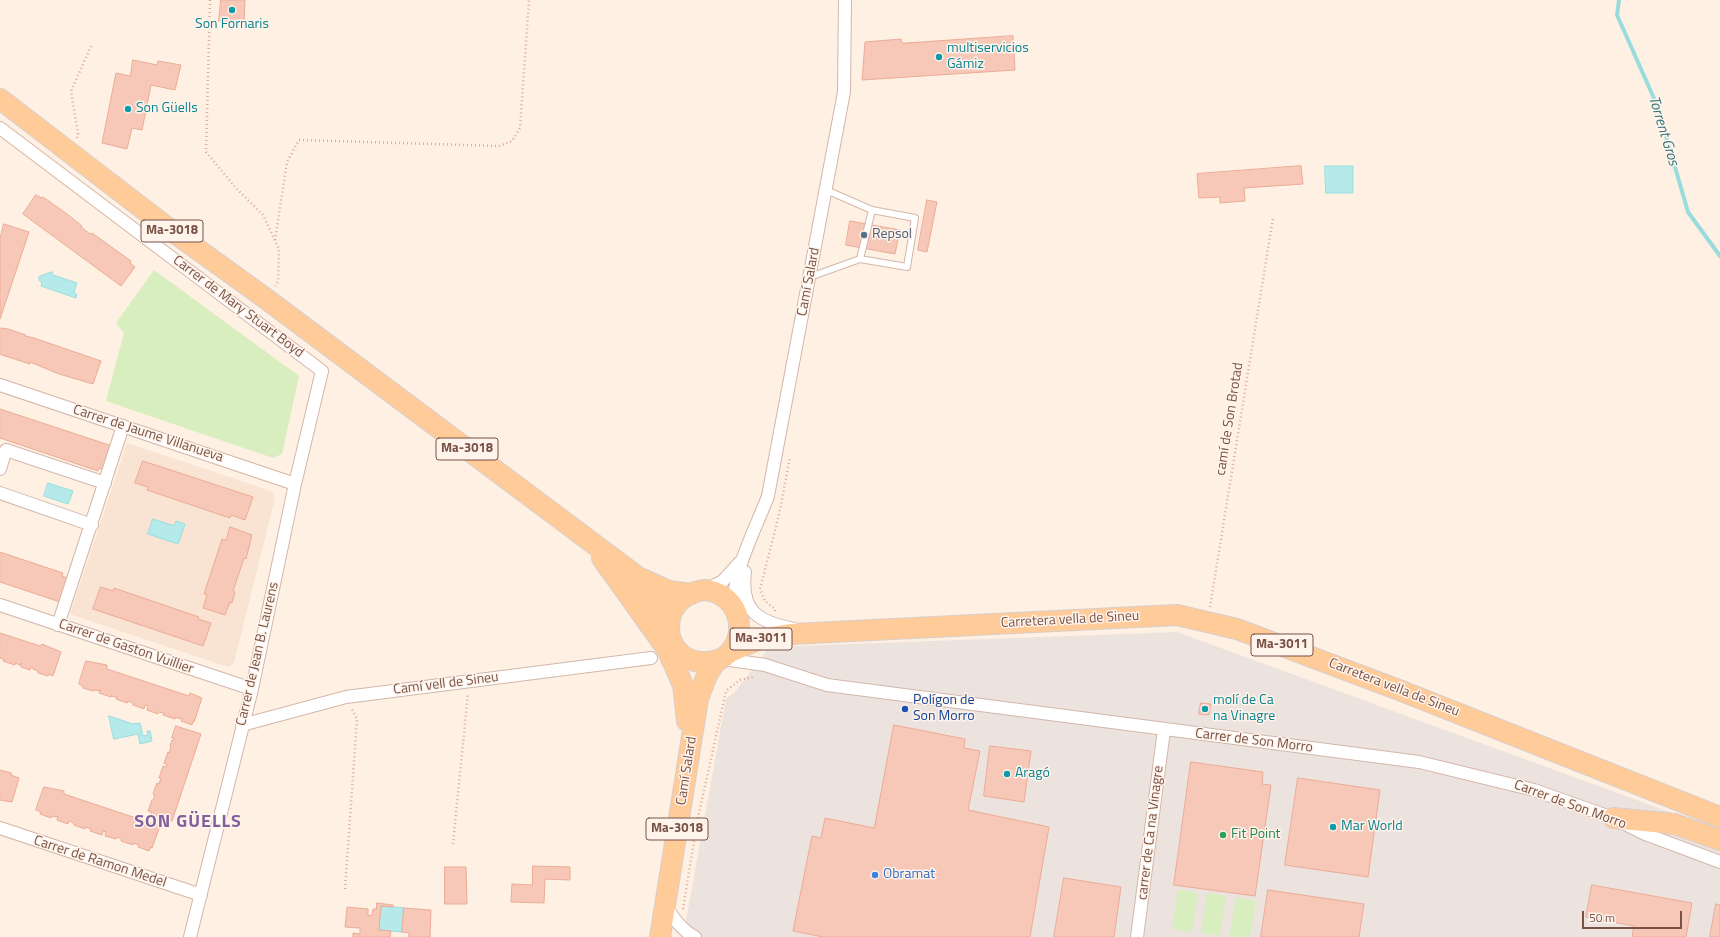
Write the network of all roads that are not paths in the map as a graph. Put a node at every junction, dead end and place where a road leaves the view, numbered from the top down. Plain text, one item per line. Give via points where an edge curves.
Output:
1 (845, 0) edge
2 (1, 101) edge
3 (0, 128) edge
4 (826, 190) junction
5 (872, 210) junction
6 (860, 259) junction
7 (810, 277) junction
8 (322, 371) joint
9 (0, 385) edge
10 (123, 426) junction
11 (0, 469) edge
12 (105, 483) junction
13 (295, 484) junction
14 (0, 493) edge
15 (92, 525) junction
16 (591, 541) junction
17 (750, 542) junction
18 (743, 558) junction
19 (638, 577) junction
20 (698, 592) junction
21 (0, 605) edge
22 (735, 610) junction
23 (58, 624) junction
24 (669, 626) junction
25 (816, 633) junction
26 (792, 634) junction
27 (724, 657) junction
28 (651, 658) dead end
29 (687, 658) junction
30 (252, 689) junction
31 (698, 699) junction
32 (242, 725) junction
33 (1164, 730) junction
34 (690, 754) junction
35 (1720, 816) edge
36 (1613, 818) junction
37 (0, 828) edge
38 (1720, 840) edge
39 (1720, 862) edge
40 (200, 895) junction
41 (665, 905) junction
42 (190, 937) edge
43 (660, 937) edge
44 (695, 937) edge
45 (1137, 937) edge

1 - 4 street, Camí Salard via 844,92
2 - 16 main road, Ma-3018
3 - 8 street, Carrer de Mary Stuart Boyd
4 - 5 lane
4 - 7 street, Camí Salard
5 - 6 lane
5 - 6 lane via 916,218 907,268
6 - 7 lane
7 - 17 street, Camí Salard via 768,496
8 - 13 street, Carrer de Jean B. Laurens
9 - 10 street, Carrer de Jaume Villanueva
10 - 12 street
10 - 13 street, Carrer de Jaume Villanueva
11 - 12 street via 6,450
12 - 15 street
13 - 30 street, Carrer de Jean B. Laurens
14 - 15 street
15 - 23 street
16 - 19 main road, Ma-3018
16 - 34 main road via 652,626 677,668 683,685
17 - 18 street, Camí Salard
17 - 25 street via 743,593 750,608 758,617 775,625
18 - 20 street, Camí Salard via 730,575 715,586
18 - 22 street, Camí Salard via 735,587
19 - 20 main road, Ma-3018 via 669,591
19 - 24 main road, Ma-3018
20 - 22 main road, Ma-3018 via 719,593
20 - 24 main road, Ma-3018 via 678,602 669,619
21 - 23 street, Carrer de Gaston Vuillier
22 - 26 main road, Carretera vella de Sineu / Ma-3011 via 747,622 763,629
22 - 27 main road, Ma-3018 via 739,622 737,642
23 - 30 street, Carrer de Gaston Vuillier
24 - 29 main road, Ma-3018 via 674,646
25 - 26 main road, Carretera vella de Sineu / Ma-3011
25 - 35 main road, Carretera vella de Sineu / Ma-3011 via 1176,615 1237,629
26 - 27 main road, Carretera vella de Sineu / Ma-3011 via 760,639
27 - 29 main road via 702,662
27 - 31 main road, Camí Salard / Ma-3018 via 707,675
27 - 33 street, Carrer de Son Morro via 827,685
28 - 32 street, Camí vell de Sineu via 346,697
29 - 31 main road, Camí Salard / Ma-3018
30 - 32 street, Carrer de Jean B. Laurens
31 - 34 main road, Camí Salard / Ma-3018
32 - 40 street, Carrer de Jean B. Laurens
33 - 36 street, Carrer de Son Morro via 1419,762 1534,790
33 - 45 street, carrer de Ca na Vinagre
34 - 41 main road, Camí Salard / Ma-3018
36 - 38 main road via 1675,824
36 - 39 street, Carrer de Son Morro via 1645,834
37 - 40 street, Carrer de Ramon Medel
40 - 42 street, Carrer de Jean B. Laurens
41 - 43 main road, Camí Salard / Ma-3018
41 - 44 street via 687,933

